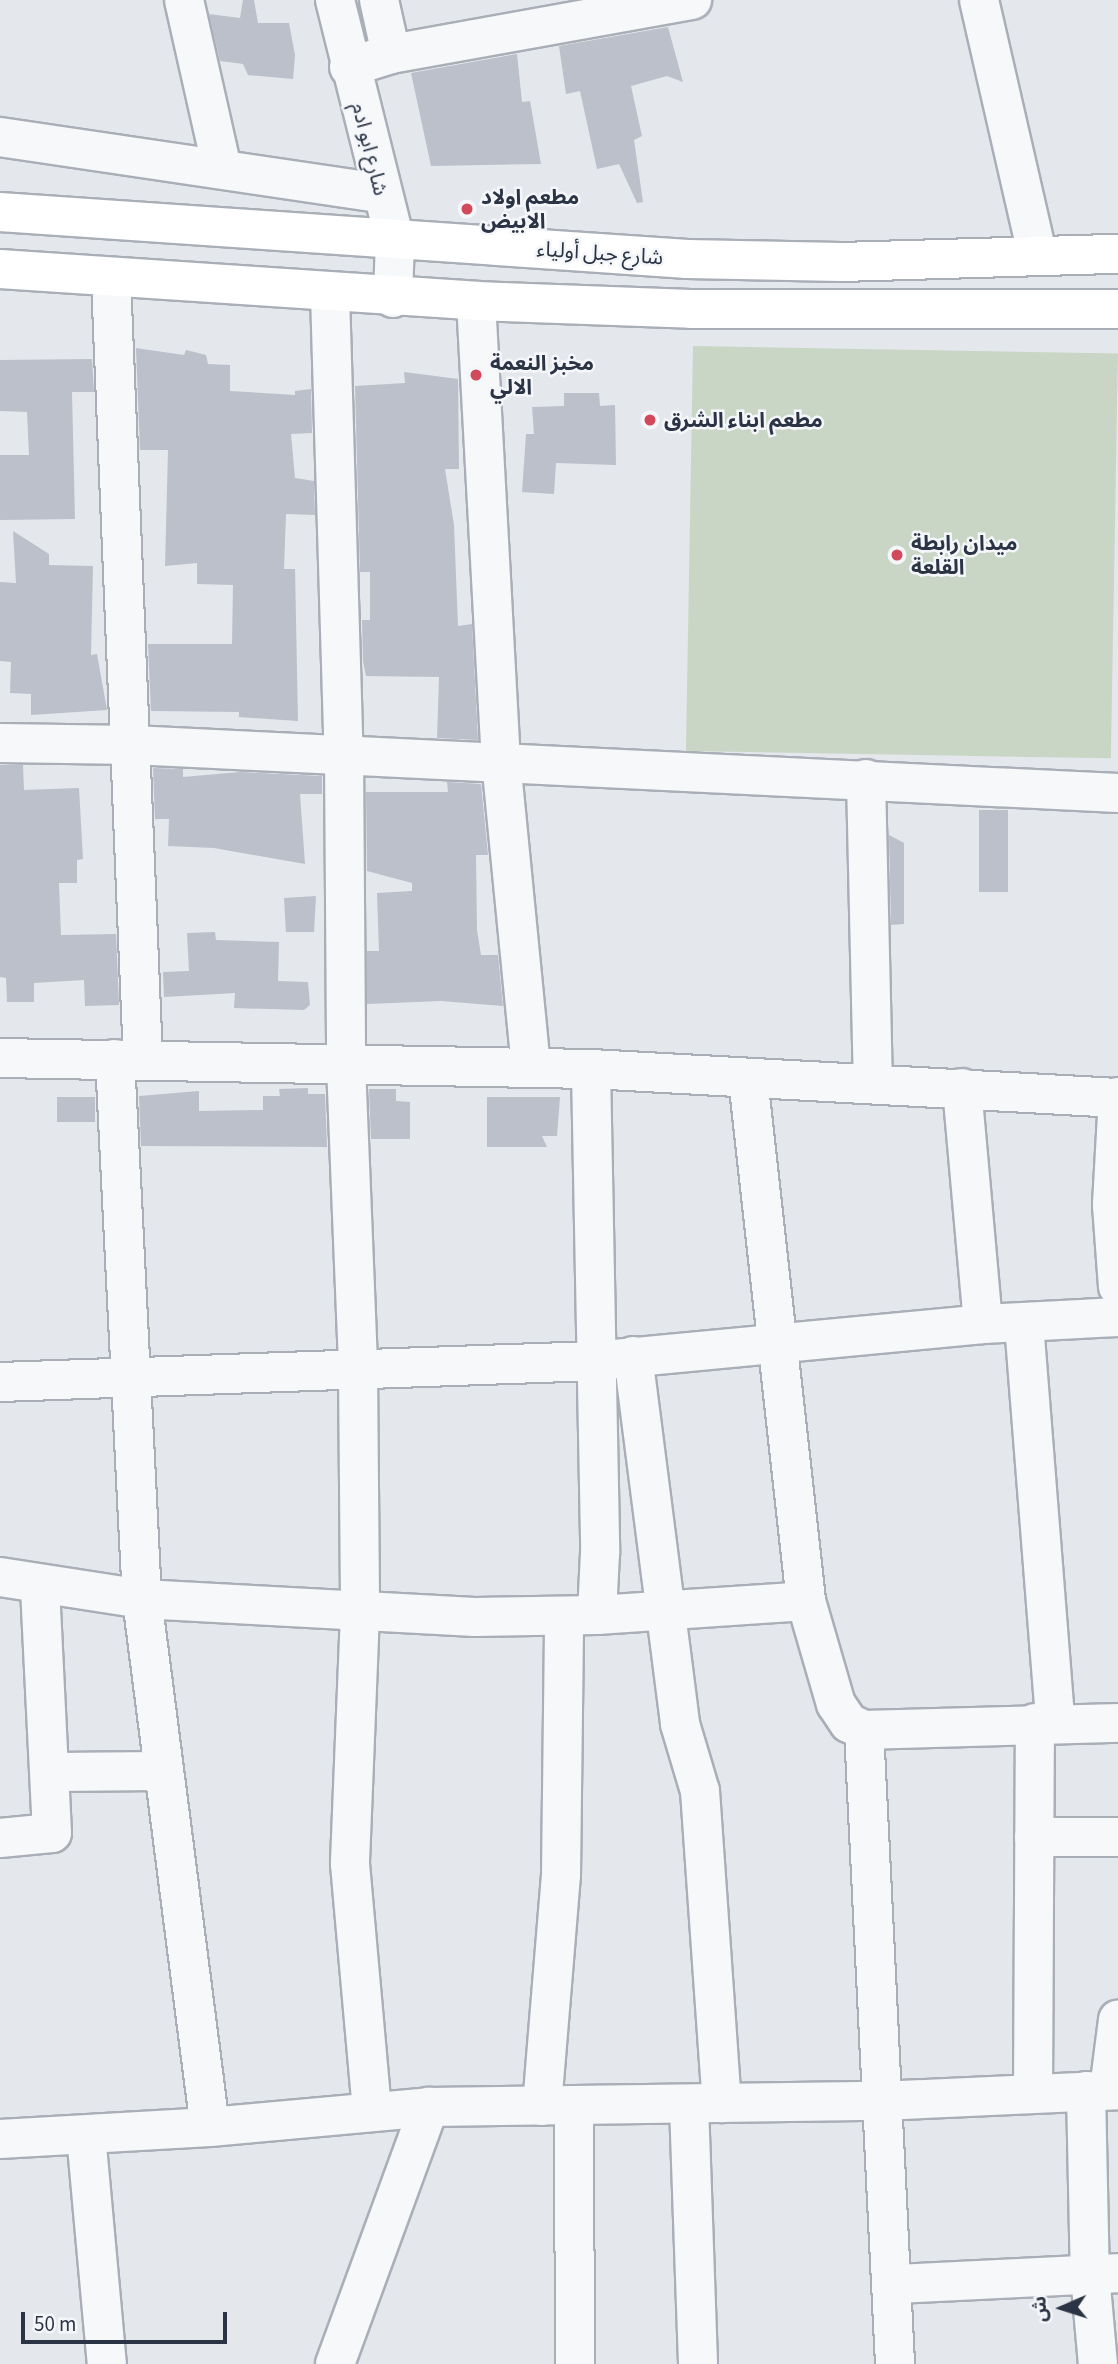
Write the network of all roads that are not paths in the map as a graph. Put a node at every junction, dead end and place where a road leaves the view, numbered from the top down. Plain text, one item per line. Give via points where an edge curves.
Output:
1 (184, 0) edge
2 (335, 0) edge
3 (379, 0) edge
4 (692, 0) edge
5 (979, 0) edge
6 (611, 7) edge
7 (391, 54) junction
8 (349, 67) junction
9 (0, 138) edge
10 (222, 168) junction
11 (380, 193) junction
12 (0, 212) edge
13 (395, 240) junction
14 (1037, 254) junction
15 (1118, 254) edge
16 (0, 270) edge
17 (111, 280) junction
18 (330, 294) junction
19 (393, 298) junction
20 (476, 302) junction
21 (1118, 309) edge
22 (0, 743) edge
23 (132, 745) junction
24 (344, 755) junction
25 (501, 761) junction
26 (866, 779) junction
27 (1118, 793) edge
28 (0, 1058) edge
29 (129, 1059) junction
30 (346, 1065) junction
31 (531, 1068) junction
32 (591, 1069) junction
33 (748, 1078) junction
34 (873, 1081) junction
35 (962, 1088) junction
36 (1118, 1098) edge
37 (1118, 1287) edge
38 (1118, 1317) edge
39 (983, 1324) junction
40 (1024, 1324) junction
41 (777, 1343) junction
42 (633, 1356) junction
43 (594, 1361) junction
44 (358, 1370) junction
45 (132, 1377) junction
46 (0, 1382) edge
47 (0, 1577) edge
48 (40, 1584) junction
49 (142, 1599) junction
50 (806, 1601) junction
51 (667, 1611) junction
52 (360, 1613) junction
53 (581, 1615) junction
54 (1045, 1722) junction
55 (1118, 1723) edge
56 (864, 1730) junction
57 (164, 1771) junction
58 (50, 1772) junction
59 (1034, 1837) junction
60 (1118, 1837) edge
61 (0, 1838) edge
62 (1118, 2020) edge
63 (1104, 2090) edge
64 (1032, 2092) junction
65 (880, 2101) junction
66 (705, 2104) junction
67 (558, 2105) junction
68 (429, 2108) junction
69 (372, 2112) junction
70 (211, 2127) junction
71 (86, 2135) junction
72 (0, 2138) edge
73 (1104, 2274) edge
74 (895, 2284) junction
75 (107, 2364) edge
76 (335, 2364) edge
77 (575, 2364) edge
78 (698, 2364) edge
79 (895, 2364) edge
80 (1098, 2364) edge

1 - 10 street
2 - 8 street, شارع ابو ادم
3 - 7 street
4 - 6 street
5 - 14 street
6 - 7 street
7 - 8 street
8 - 11 street, شارع ابو ادم
9 - 10 street
10 - 11 street
11 - 13 street, شارع ابو ادم
12 - 13 main road, شارع جبل أولياء
13 - 14 main road, شارع جبل أولياء via 701,259 841,261
13 - 19 street, شارع ابو ادم
14 - 15 main road, شارع جبل أولياء
16 - 17 main road
17 - 18 main road
17 - 23 street
18 - 19 main road
18 - 24 street
19 - 20 main road
20 - 21 main road via 745,309
20 - 25 street
22 - 23 street
23 - 24 street
23 - 29 street
24 - 25 street
24 - 30 street
25 - 26 street
25 - 31 street
26 - 27 street
26 - 34 street
28 - 29 street
29 - 30 street
29 - 45 street
30 - 31 street
30 - 44 street
31 - 32 street
32 - 33 street
32 - 43 street
33 - 34 street
33 - 41 street
34 - 35 street
35 - 36 street
35 - 39 street
36 - 37 street via 1112,1205
38 - 40 street
39 - 40 street
39 - 41 street
40 - 54 street
41 - 42 street
41 - 50 street
42 - 43 street
42 - 51 street
43 - 44 street
43 - 53 street via 600,1553
44 - 45 street
44 - 52 street
45 - 46 street
45 - 49 street
47 - 48 street
48 - 49 street
48 - 58 street
49 - 52 street
49 - 57 street
50 - 51 street
50 - 56 street via 836,1704 849,1723
51 - 53 street
51 - 66 street via 680,1724 699,1791
52 - 53 street
52 - 69 street via 350,1864
53 - 67 street via 561,1875
54 - 55 street
54 - 56 street
54 - 59 street
56 - 65 street
57 - 58 street
57 - 70 street
58 - 61 street via 51,1834
59 - 60 street
59 - 64 street
62 - 63 street
63 - 64 street
63 - 73 street
64 - 65 street
65 - 66 street
65 - 74 street
66 - 67 street
66 - 78 street
67 - 68 street
67 - 77 street
68 - 69 street
68 - 76 street
69 - 70 street
70 - 71 street
71 - 72 street
71 - 75 street
73 - 74 street
73 - 80 street
74 - 79 street

